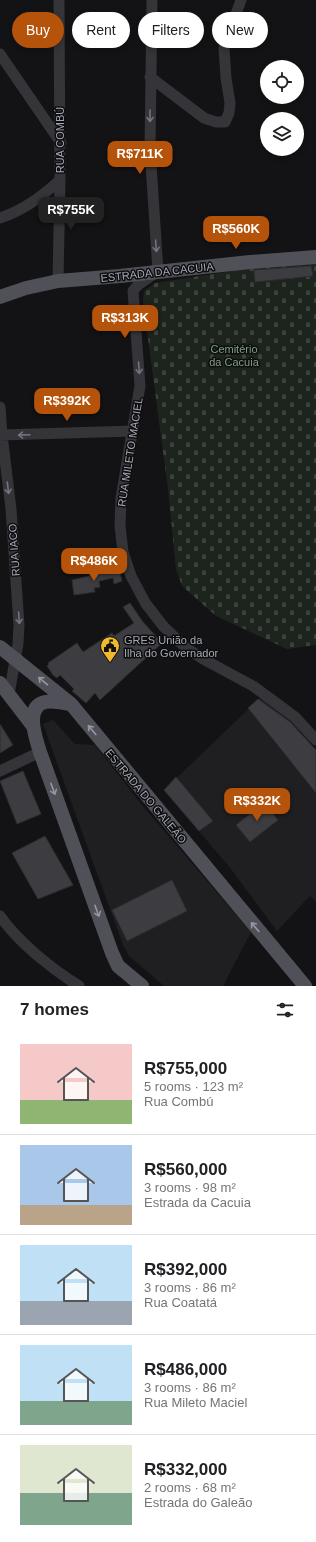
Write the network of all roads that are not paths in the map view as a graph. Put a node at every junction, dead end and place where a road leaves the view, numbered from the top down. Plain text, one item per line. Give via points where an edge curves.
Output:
1 (59, 0) edge
2 (152, 0) edge
3 (241, 0) edge
4 (0, 54) edge
5 (150, 77) junction
6 (61, 144) junction
7 (60, 180) junction
8 (0, 218) edge
9 (316, 257) edge
10 (158, 271) junction
11 (120, 276) junction
12 (58, 281) junction
13 (133, 291) junction
14 (0, 297) edge
15 (0, 407) edge
16 (133, 431) junction
17 (1, 435) edge
18 (18, 644) joint
19 (7, 652) edge
20 (4, 689) edge
21 (71, 704) junction
22 (33, 726) junction
23 (316, 740) edge
24 (40, 752) junction
25 (0, 771) edge
26 (0, 916) edge
27 (280, 957) junction
28 (128, 982) edge
29 (79, 986) edge
30 (142, 986) edge
31 (292, 986) edge
32 (305, 986) edge

1 - 6 street, RUA COMBÚ
2 - 5 street
3 - 5 street via 224,48 230,103 225,122 204,118
4 - 6 street
5 -> 10 street via 150,149
6 - 7 street, RUA COMBÚ
7 - 8 street via 38,200
7 - 12 street, RUA COMBÚ
9 - 10 main road, ESTRADA DA CACUIA
10 - 11 main road, ESTRADA DA CACUIA
10 - 13 street via 138,284
11 - 12 main road, ESTRADA DA CACUIA
11 - 13 street
12 - 14 main road, ESTRADA DA CACUIA
13 -> 16 street, RUA MILETO MACIEL via 140,386
15 - 17 street, RUA IACO
16 -> 17 street
16 - 23 street, RUA MILETO MACIEL via 121,498 120,526 123,552 131,576 146,604 164,627 185,647 253,686 295,717
17 -> 18 street, RUA IACO via 11,509
18 - 19 main road
19 - 20 street
21 -> 19 main road, ESTRADA DO GALEÃO
20 - 22 main road
21 - 22 main road via 53,701 39,705 34,711
27 -> 21 main road, ESTRADA DO GALEÃO
22 - 24 main road
24 - 25 street
24 -> 28 main road via 112,953
26 - 29 street via 33,951
27 - 31 main road
27 - 32 main road, ESTRADA DO GALEÃO
28 - 30 main road

